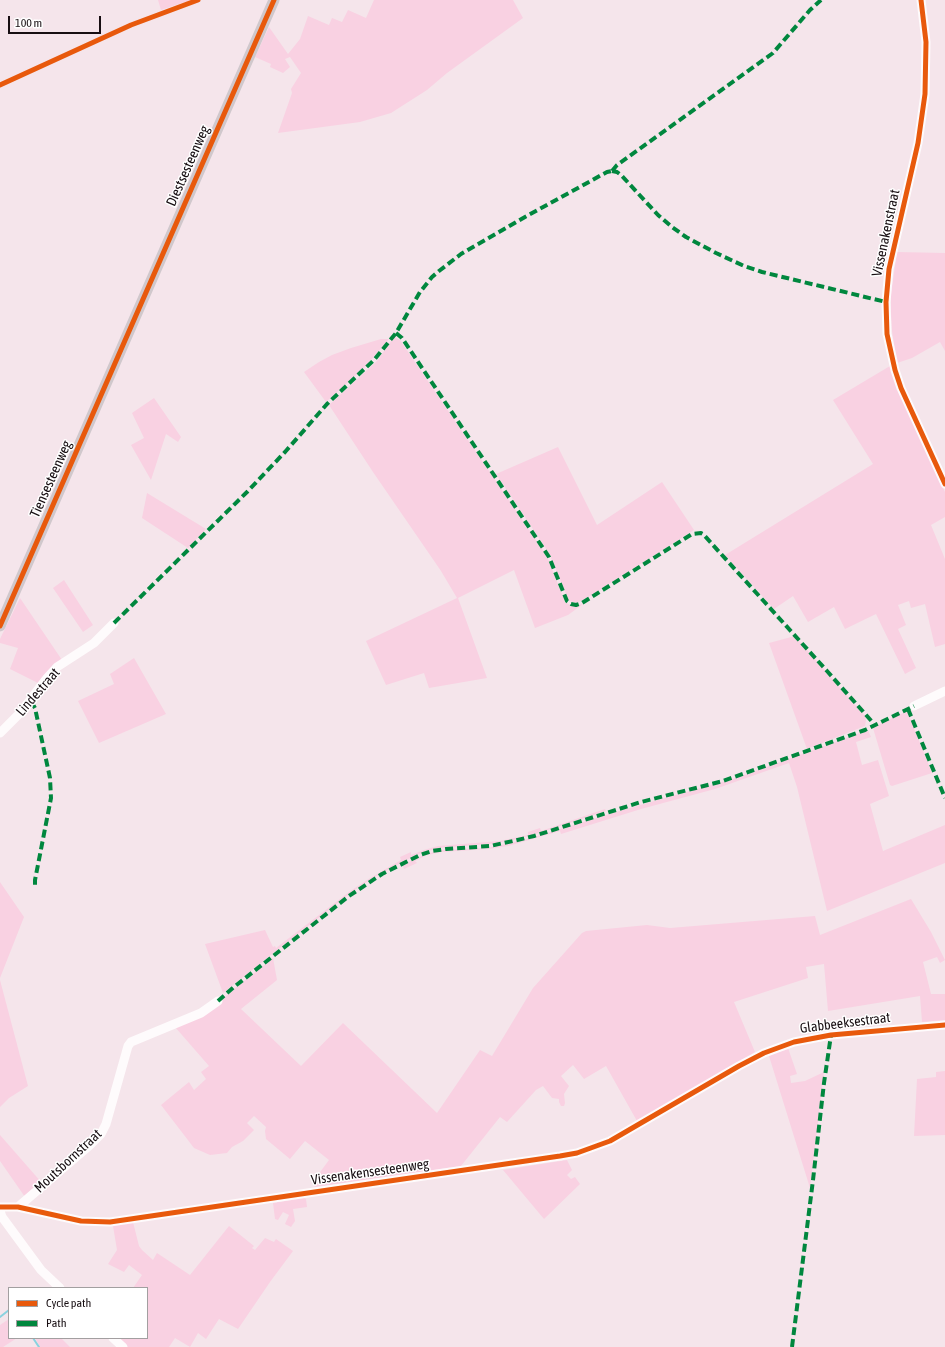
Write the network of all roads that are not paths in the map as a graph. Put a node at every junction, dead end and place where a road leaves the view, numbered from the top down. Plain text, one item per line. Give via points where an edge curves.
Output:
1 (274, 0) edge
2 (921, 0) edge
3 (124, 342) joint
4 (945, 484) edge
5 (114, 623) dead end
6 (0, 626) edge
7 (945, 692) edge
8 (914, 706) dead end
9 (0, 733) edge
10 (218, 1001) dead end
11 (945, 1025) edge
12 (710, 1084) joint
13 (0, 1207) edge
14 (18, 1207) junction
15 (0, 1211) edge
16 (59, 1287) edge
17 (114, 1339) edge
18 (124, 1347) edge

1 - 3 main road, Diestsesteenweg
2 - 4 street, Vissenakenstraat via 926,42 924,94 918,143 890,269 886,302 888,334 895,370
3 - 6 main road, Tiensesteenweg
5 - 9 street, Lindestraat via 94,643 57,667 20,713
7 - 8 street
10 - 14 street, Moutsbornstraat via 201,1013 131,1042 101,1134
11 - 12 street, Glabbeeksestraat via 831,1035 800,1041 756,1057
12 - 14 street, Vissenakensesteenweg via 610,1141 560,1156 110,1222 70,1220
13 - 14 street, Vissenakensesteenweg
15 - 16 street via 42,1270
17 - 18 street

